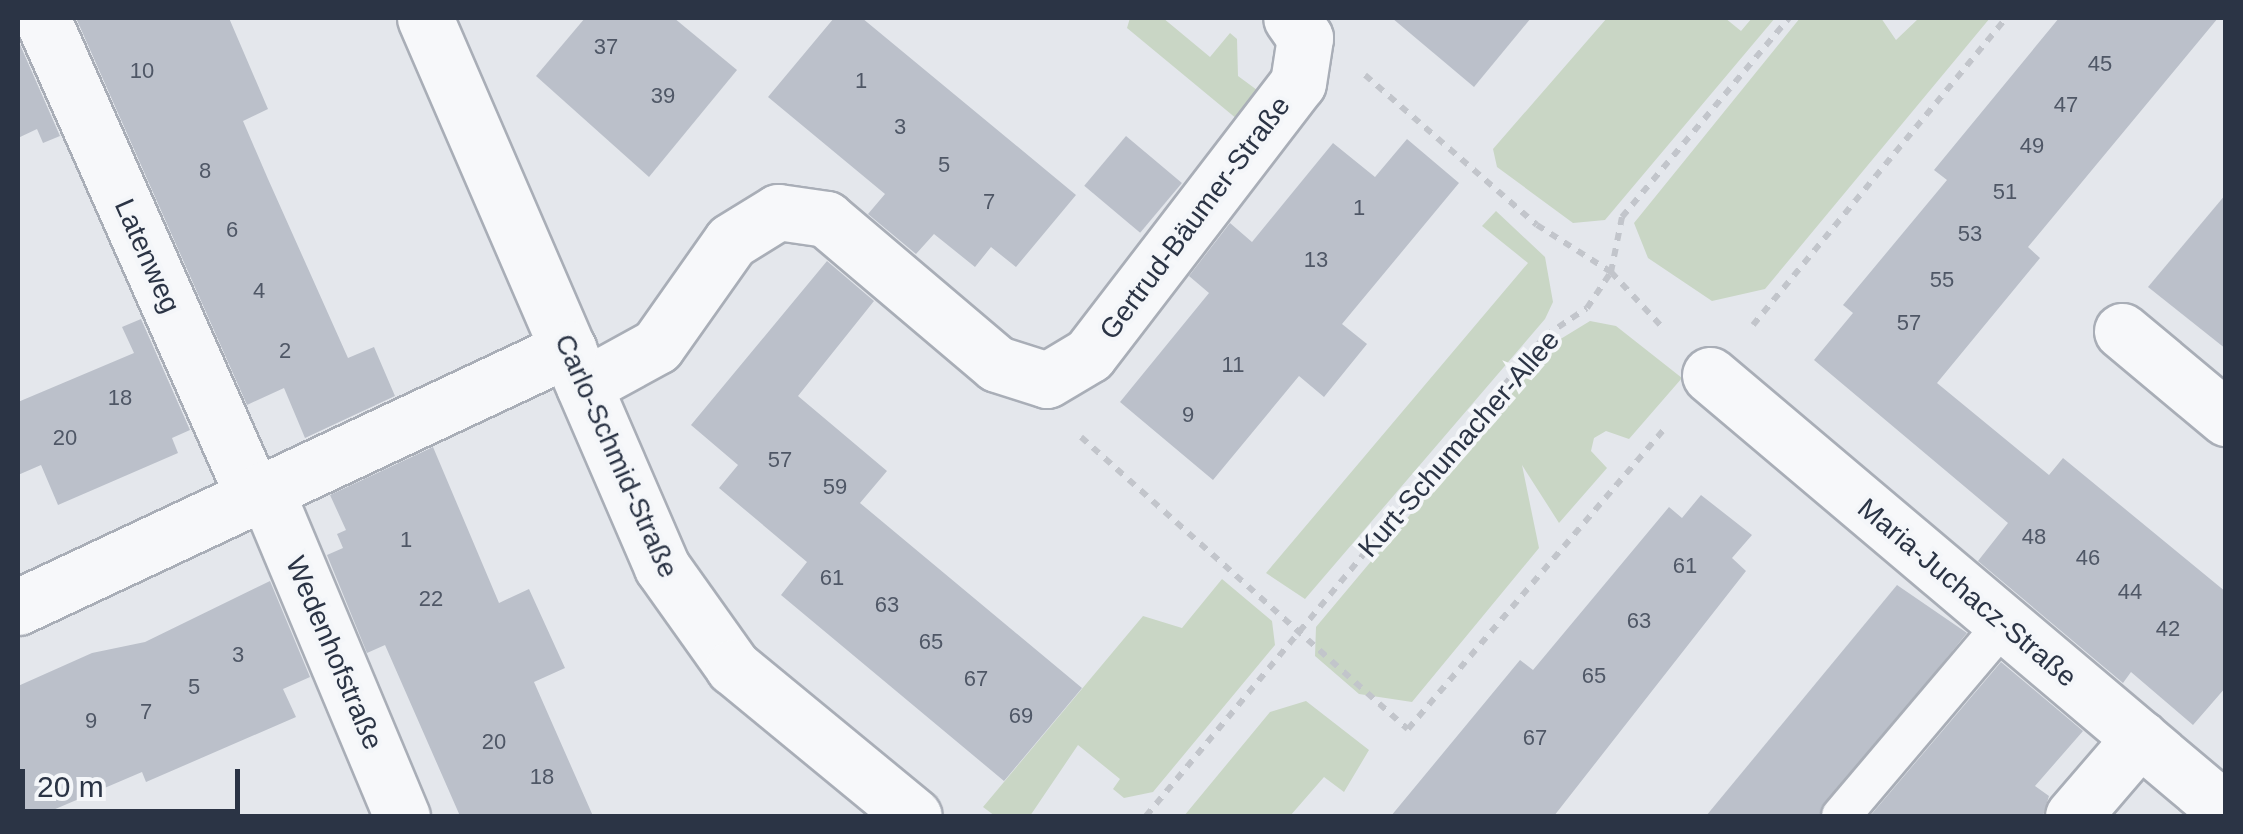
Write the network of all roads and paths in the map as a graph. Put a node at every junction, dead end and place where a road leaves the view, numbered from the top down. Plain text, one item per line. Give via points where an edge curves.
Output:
1 (42, 18) edge
2 (425, 18) edge
3 (1790, 18) edge
4 (2006, 18) edge
5 (1298, 28) edge
6 (1611, 272) junction
7 (2122, 331) dead end
8 (576, 368) junction
9 (1710, 375) junction
10 (1047, 380) junction
11 (2226, 418) edge
12 (259, 492) junction
13 (18, 607) edge
14 (2004, 624) junction
15 (1299, 632) junction
16 (2140, 738) junction
17 (2226, 811) edge
18 (402, 816) edge
19 (914, 816) edge
20 (1146, 816) edge
21 (1841, 816) edge
22 (2074, 816) edge

1 - 12 street, Latenweg
2 - 8 street, Carlo-Schmid-Straße
3 - 6 path, Kurt-Schumacher-Allee via 1622,218
4 - 9 path
5 - 6 path via 1350,62 1536,225
5 - 10 street, Gertrud-Bäumer-Straße via 1298,83 1090,355
6 - 9 path
6 - 15 path, Kurt-Schumacher-Allee via 1587,308 1544,336
7 - 11 street
8 - 10 street via 657,346 732,241 778,212 826,218 996,364
8 - 12 street
8 - 19 street, Carlo-Schmid-Straße via 693,618 733,667
9 - 14 street, Maria-Juchacz-Straße
9 - 15 path via 1408,729
10 - 15 path via 1078,434
12 - 13 street
12 - 18 street, Wedenhofstraße
14 - 16 street, Maria-Juchacz-Straße
14 - 21 lane
15 - 20 path, Kurt-Schumacher-Allee
16 - 17 street, Maria-Juchacz-Straße
16 - 22 street

